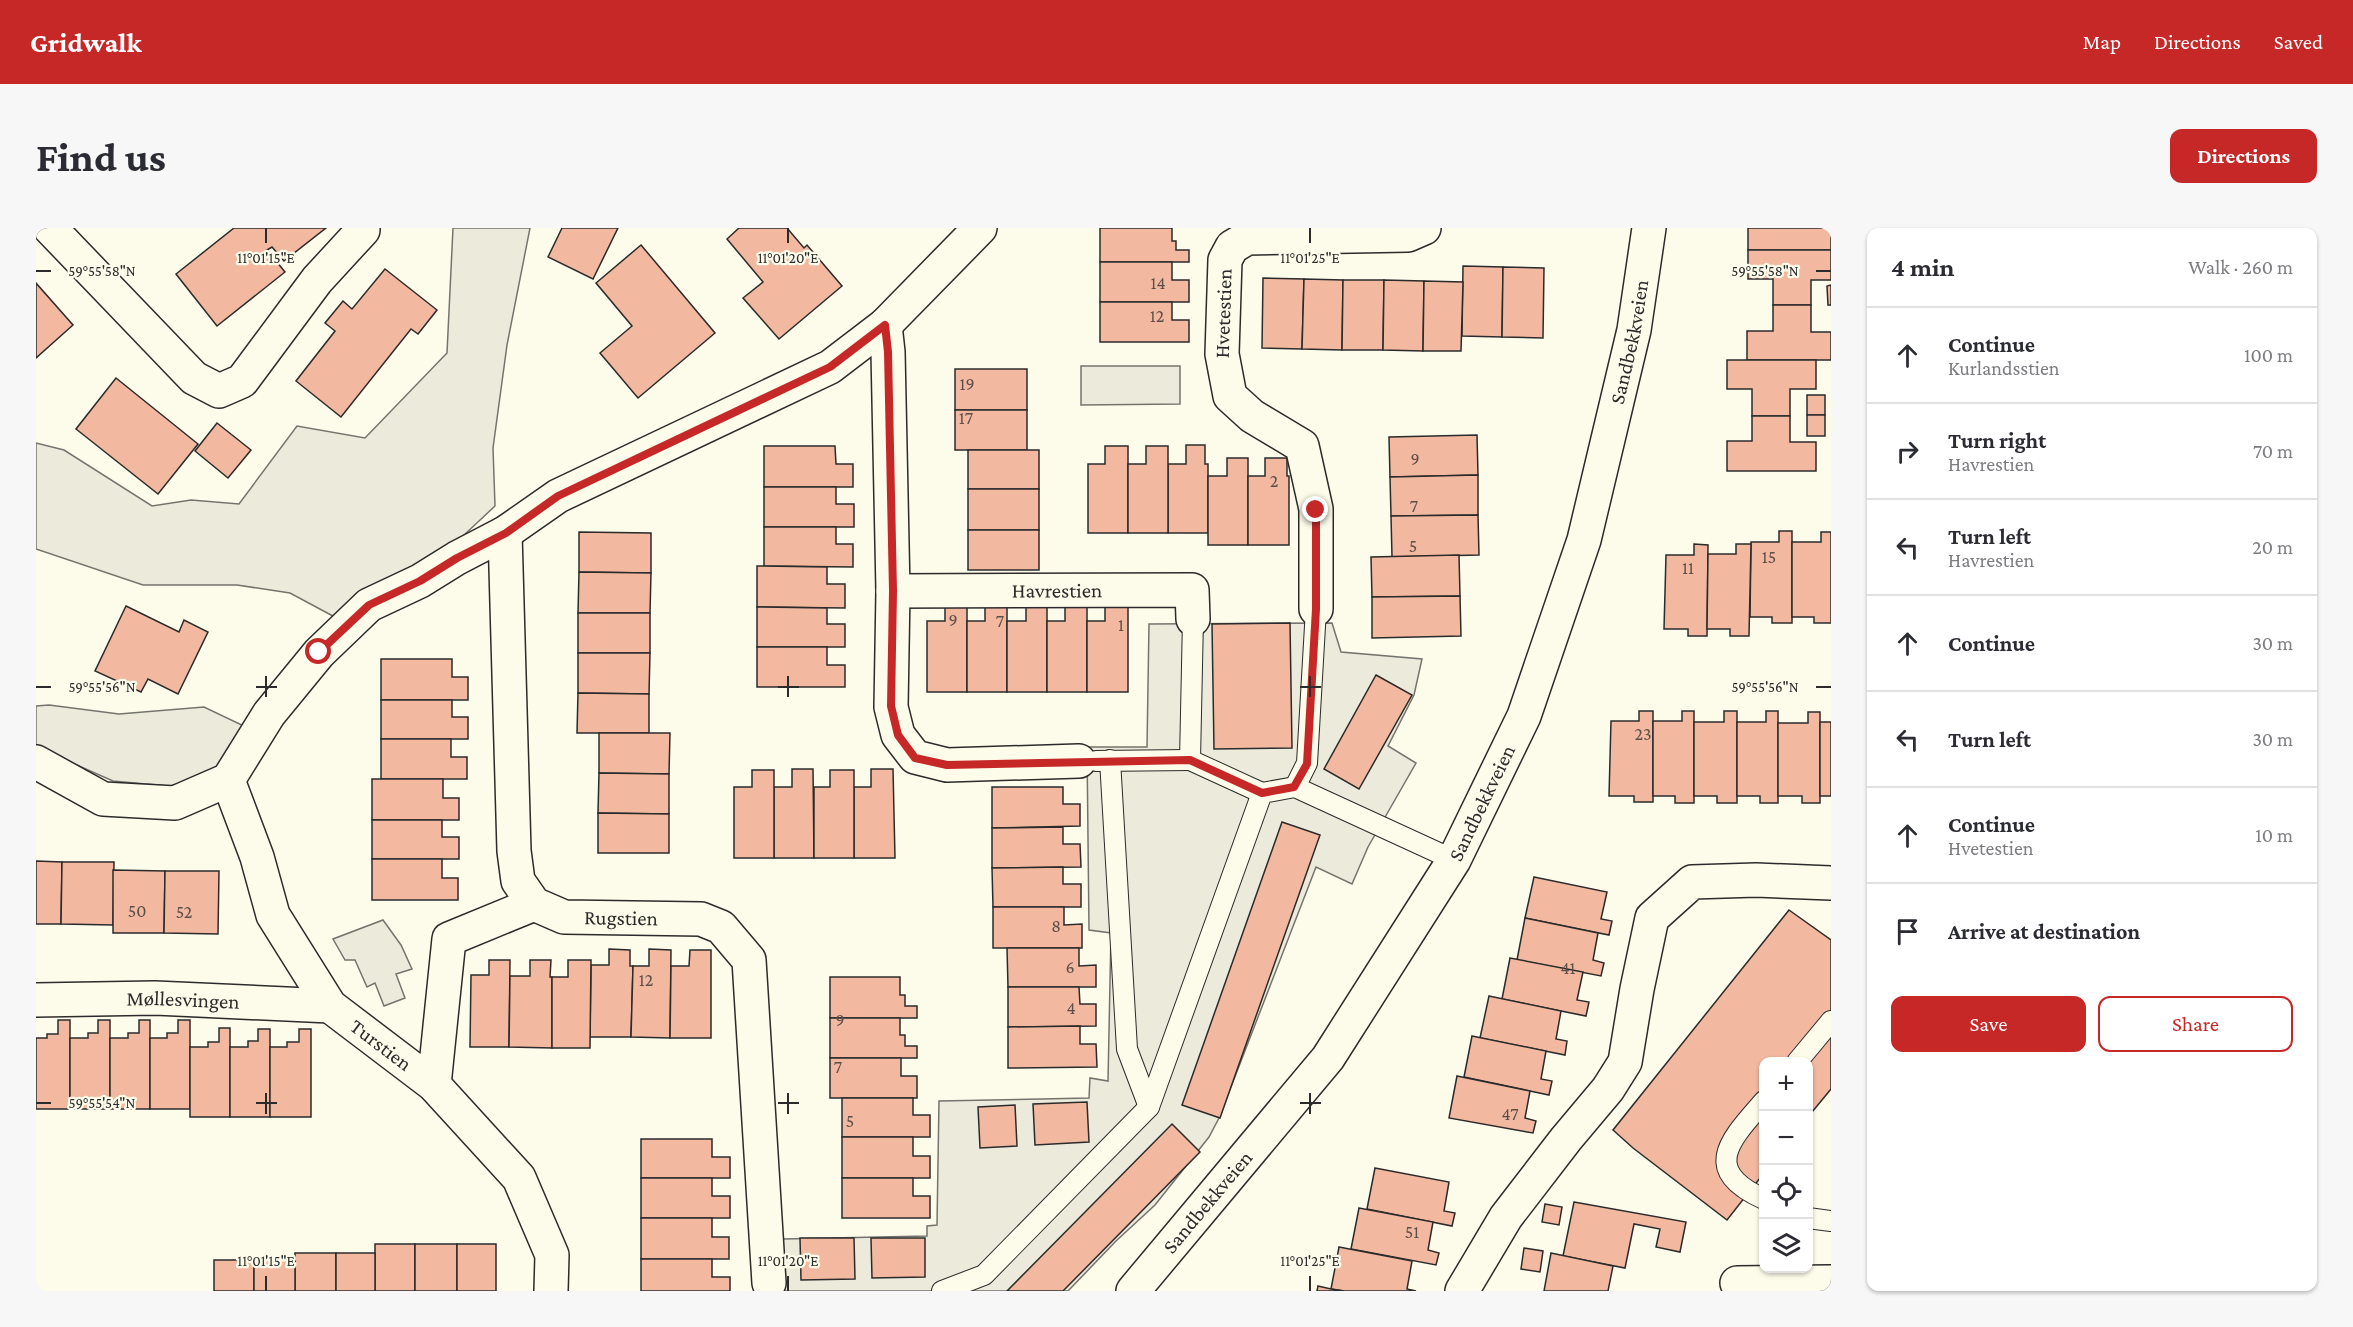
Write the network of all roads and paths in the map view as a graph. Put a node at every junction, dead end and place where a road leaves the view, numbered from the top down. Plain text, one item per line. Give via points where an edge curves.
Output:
1 (50, 228) edge
2 (980, 228) edge
3 (1424, 228) edge
4 (1649, 228) edge
5 (363, 230) dead end
6 (885, 325) junction
7 (506, 533) junction
8 (893, 591) junction
9 (1316, 609) joint
10 (1193, 619) joint
11 (1190, 760) junction
12 (1094, 761) junction
13 (36, 762) edge
14 (228, 780) junction
15 (1294, 787) junction
16 (1262, 793) junction
17 (1454, 860) junction
18 (1831, 883) edge
19 (534, 904) junction
20 (36, 1000) edge
21 (330, 1006) junction
22 (1831, 1021) edge
23 (1801, 1057) edge
24 (434, 1085) junction
25 (1149, 1107) junction
26 (1759, 1107) edge
27 (1759, 1197) edge
28 (1813, 1219) edge
29 (1831, 1221) edge
30 (1737, 1282) dead end
31 (1831, 1282) edge
32 (770, 1287) edge
33 (551, 1291) edge
34 (942, 1291) edge
35 (1133, 1291) edge
36 (1462, 1291) edge

1 - 5 street via 194,378 219,391 242,381 317,280
2 - 6 street
3 - 9 street, Hvetestien via 1408,235 1247,238 1232,247 1225,260 1222,354 1230,396 1252,416 1302,446 1316,510
4 - 17 street, Sandbekkveien via 1634,330 1584,540 1524,716
6 - 7 street via 830,367 558,496
6 - 8 street
7 - 14 street via 369,605 319,652 269,714
7 - 19 street via 514,851 518,881
8 - 10 street, Havrestien via 1192,590
8 - 12 street via 891,706 898,735 915,758 947,765
9 - 15 lane via 1307,764
10 - 11 lane
11 - 12 lane
11 - 16 lane
12 - 25 lane via 1127,1049
13 - 14 street via 103,799 175,803
14 - 21 street, Turstien via 257,857 273,915
15 - 16 lane
15 - 17 lane
16 - 25 lane
17 - 35 street, Sandbekkveien via 1328,1058
18 - 36 street via 1692,882 1652,918 1625,1062 1506,1217
19 - 24 street via 449,939
19 - 32 street, Rugstien via 564,917 701,919 720,927 749,960
20 - 21 street, Møllesvingen via 155,998
21 - 24 street, Turstien
22 - 23 lane
24 - 33 street, Turstien via 519,1178 552,1255
25 - 34 lane via 984,1275
26 - 27 lane via 1736,1133 1725,1163 1730,1175
28 - 29 lane
30 - 31 street

